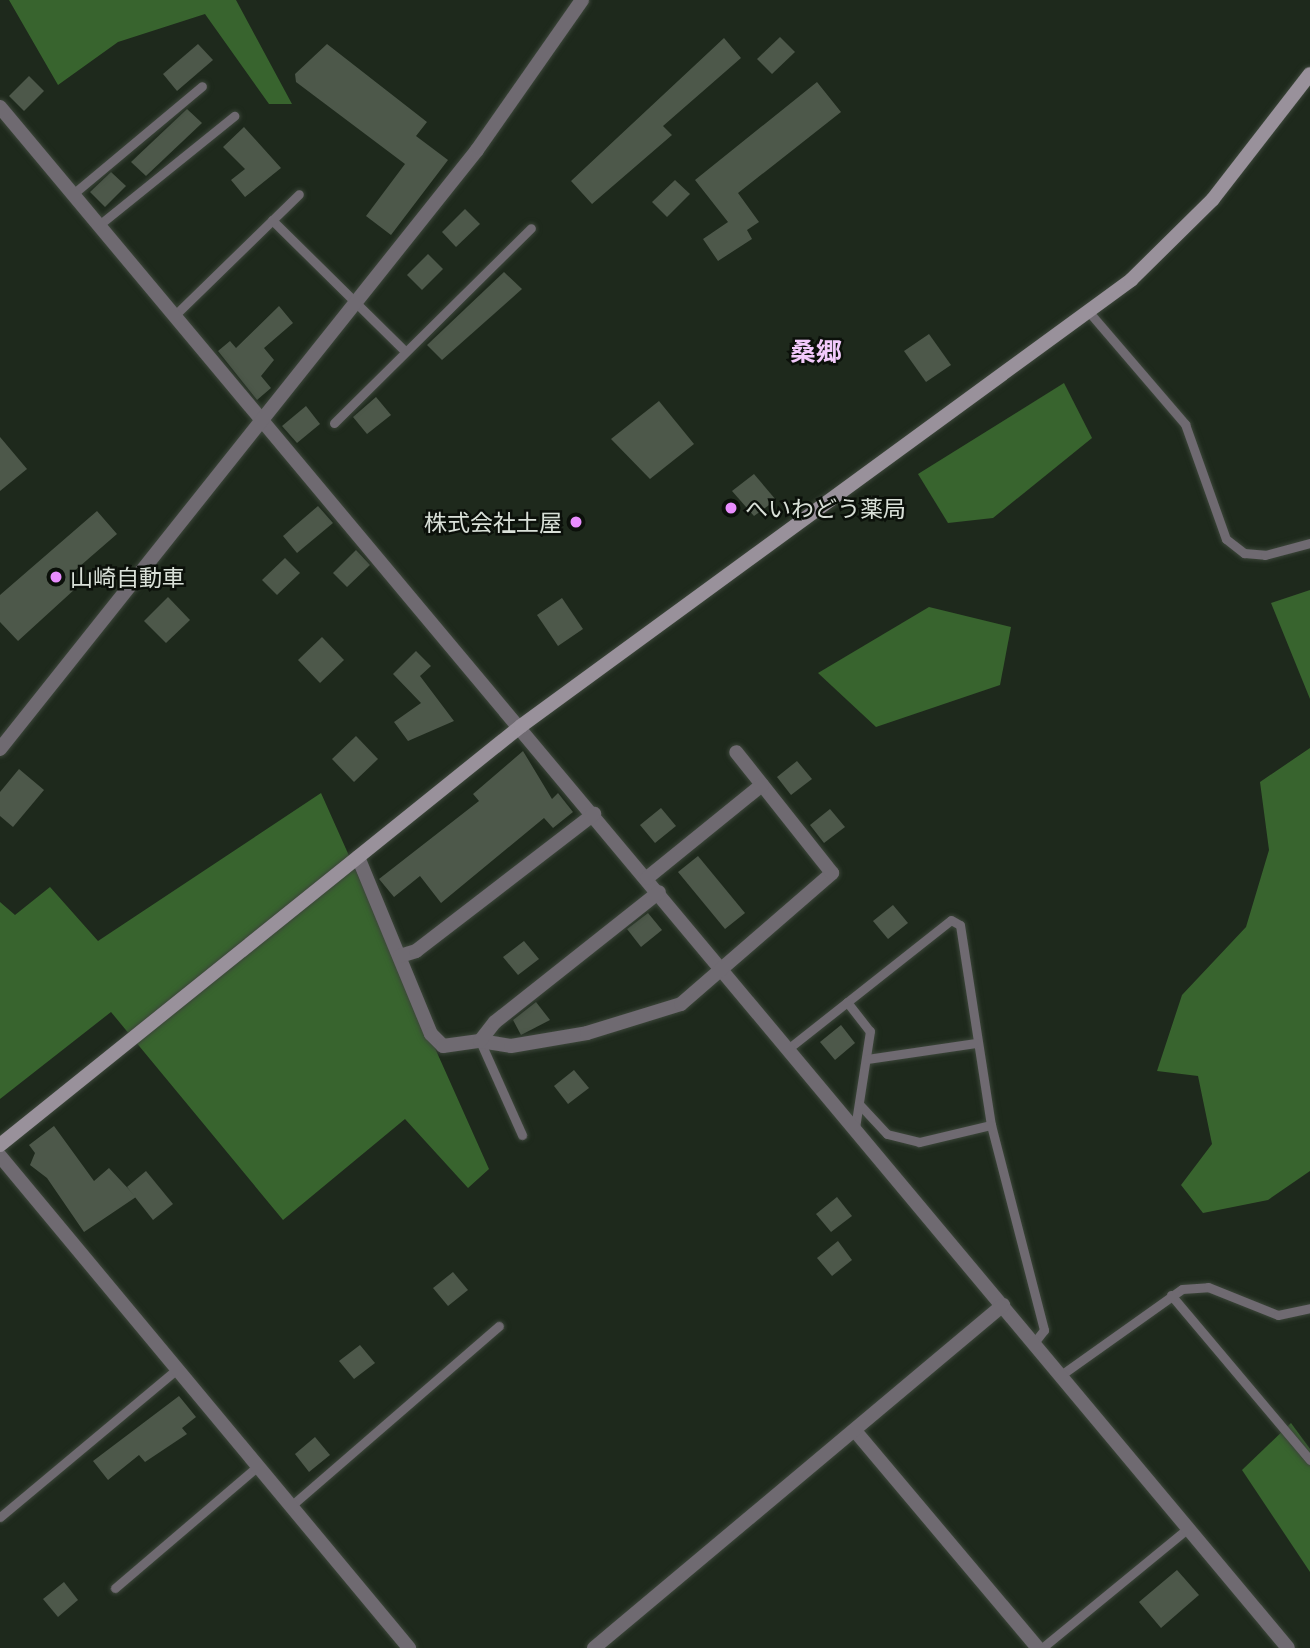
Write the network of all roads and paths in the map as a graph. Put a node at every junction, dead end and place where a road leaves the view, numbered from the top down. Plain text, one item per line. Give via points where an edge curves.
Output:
1 (582, 0) edge
2 (1310, 74) edge
3 (202, 86) dead end
4 (0, 107) edge
5 (234, 116) dead end
6 (73, 194) junction
7 (299, 194) dead end
8 (272, 219) junction
9 (99, 225) junction
10 (531, 228) dead end
11 (354, 303) junction
12 (1089, 313) junction
13 (175, 315) junction
14 (403, 349) junction
15 (262, 419) junction
16 (334, 424) dead end
17 (1310, 543) edge
18 (520, 726) junction
19 (0, 749) edge
20 (736, 752) dead end
21 (762, 785) junction
22 (594, 814) junction
23 (358, 857) junction
24 (647, 878) junction
25 (659, 892) junction
26 (400, 956) junction
27 (723, 969) junction
28 (847, 1002) junction
29 (480, 1041) junction
30 (976, 1043) junction
31 (789, 1048) junction
32 (867, 1059) junction
33 (859, 1104) junction
34 (991, 1125) junction
35 (855, 1128) junction
36 (522, 1135) dead end
37 (0, 1145) edge
38 (0, 1156) edge
39 (1171, 1295) junction
40 (1003, 1305) junction
41 (1310, 1308) edge
42 (499, 1326) dead end
43 (1034, 1343) junction
44 (177, 1369) junction
45 (1061, 1375) junction
46 (856, 1432) junction
47 (1310, 1460) edge
48 (258, 1466) junction
49 (291, 1506) junction
50 (0, 1517) edge
51 (1187, 1529) junction
52 (115, 1588) dead end
53 (409, 1648) edge
54 (594, 1648) edge
55 (1040, 1648) edge
56 (1288, 1648) edge

1 - 11 street via 477,150
2 - 12 street via 1170,246
3 - 6 lane
4 - 6 street
5 - 9 lane
6 - 9 street
7 - 8 lane
8 - 11 lane
8 - 13 lane
9 - 13 street
10 - 14 lane
11 - 14 lane
11 - 15 street
12 - 17 lane via 1185,424 1226,539 1244,553 1265,555
12 - 18 street
13 - 15 street
14 - 16 lane
15 - 18 street
15 - 19 street
18 - 22 street
18 - 23 street
20 - 21 street
21 - 24 street
21 - 27 street via 832,873
22 - 24 street
22 - 26 street via 416,951
23 - 26 street
23 - 37 street
24 - 25 street
25 - 27 street
25 - 29 street via 495,1022
26 - 29 street via 431,1034 443,1045
27 - 29 street via 681,1004 587,1033 511,1046
27 - 31 street
28 - 30 lane via 951,920 960,925
28 - 31 lane
28 - 32 lane via 870,1031
29 - 36 lane
30 - 32 lane
30 - 34 lane
31 - 35 street
32 - 33 lane
33 - 34 lane via 887,1134 919,1142
33 - 35 lane
34 - 43 lane via 1044,1330
35 - 40 street
38 - 44 street
39 - 41 lane via 1208,1287 1278,1315
39 - 45 lane
39 - 47 lane
40 - 43 street
40 - 46 street
42 - 49 lane
43 - 45 street
44 - 48 street
44 - 50 lane
45 - 51 street
46 - 54 street
46 - 55 street
48 - 49 street
48 - 52 lane
49 - 53 street
51 - 55 lane
51 - 56 street

